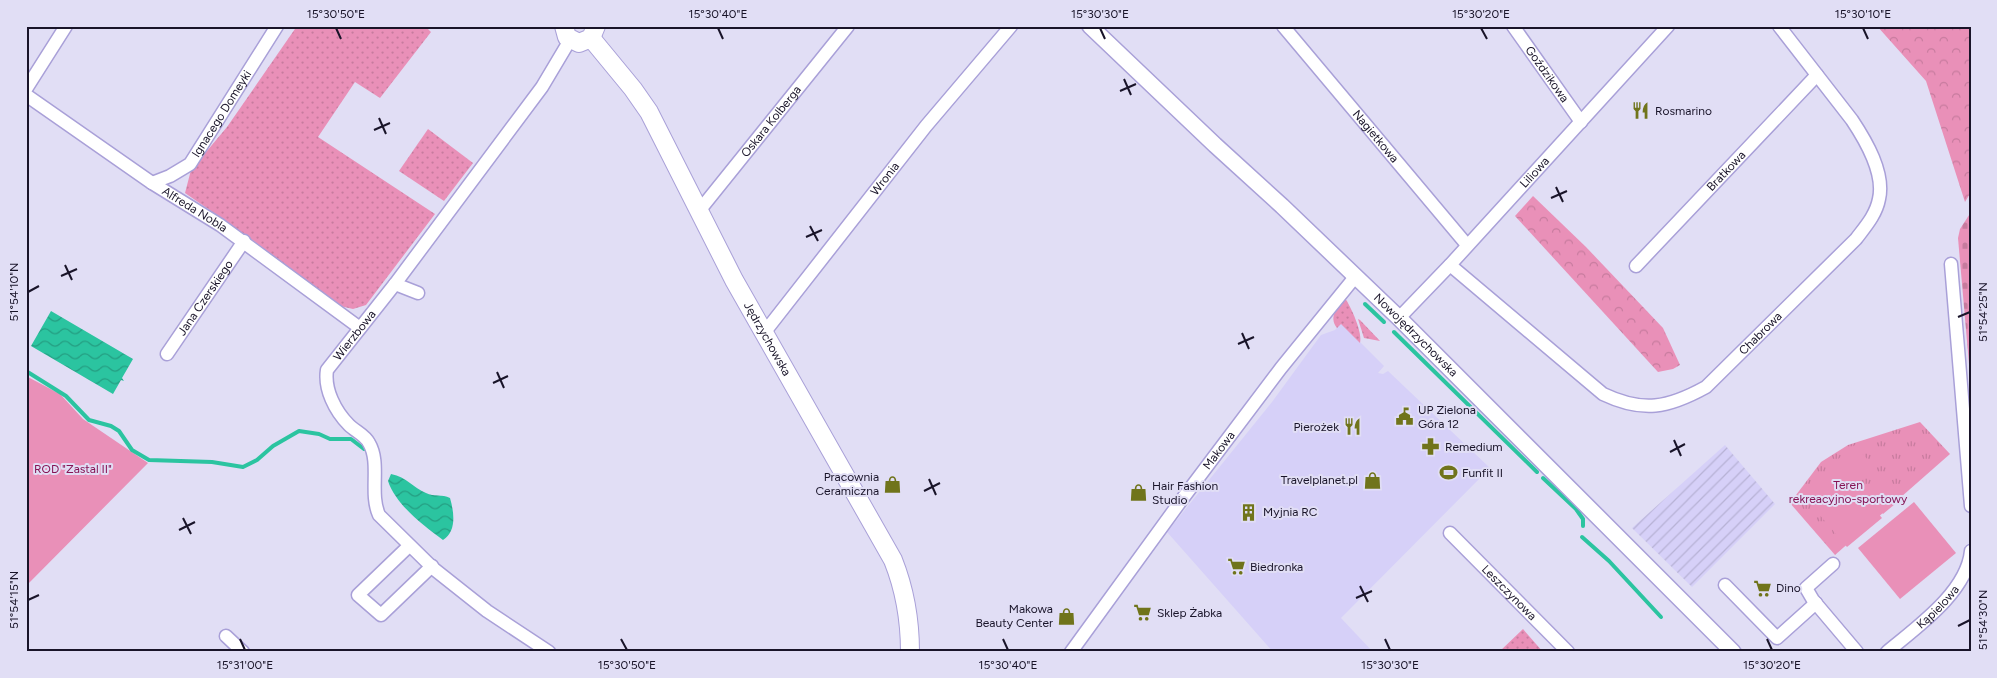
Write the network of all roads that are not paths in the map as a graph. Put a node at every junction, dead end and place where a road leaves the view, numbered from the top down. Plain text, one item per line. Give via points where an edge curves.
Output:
1 (66, 26) edge
2 (277, 26) edge
3 (1011, 26) edge
4 (1090, 26) edge
5 (1283, 26) edge
6 (1513, 26) edge
7 (1668, 26) edge
8 (1779, 26) edge
9 (842, 28) edge
10 (594, 32) edge
11 (567, 33) edge
12 (1817, 75) junction
13 (26, 89) edge
14 (26, 95) edge
15 (1581, 122) junction
16 (152, 183) junction
17 (699, 211) junction
18 (244, 242) junction
19 (1467, 246) junction
20 (1951, 264) dead end
21 (1450, 265) junction
22 (1636, 266) dead end
23 (1355, 277) junction
24 (395, 284) junction
25 (418, 293) dead end
26 (1399, 318) junction
27 (360, 328) junction
28 (764, 333) junction
29 (167, 354) dead end
30 (1971, 506) edge
31 (1450, 533) dead end
32 (409, 546) junction
33 (1971, 554) edge
34 (1833, 564) dead end
35 (432, 566) junction
36 (1725, 585) dead end
37 (1816, 603) junction
38 (226, 636) dead end
39 (243, 652) edge
40 (549, 652) edge
41 (910, 652) edge
42 (1071, 652) edge
43 (1568, 652) edge
44 (1733, 652) edge
45 (1857, 652) edge
46 (1887, 652) edge

1 - 13 street
2 - 16 street, Ignacego Domeyki via 190,164
3 - 28 street, Wronia via 926,126
4 - 23 street, Nowojędrzychowska
5 - 19 street, Nagietkowa
6 - 15 street, Goździkowa
7 - 15 street, Liliowa
8 - 12 street, Chabrowa
9 - 17 street, Oskara Kolberga
10 - 11 main road via 583,42
10 - 17 main road, Jędrzychowska via 642,101
11 - 24 street, Wierzbowa via 542,87
12 - 21 street, Chabrowa via 1852,120 1870,153 1878,176 1880,199 1871,219 1856,239 1706,387 1687,397 1664,405 1641,406 1604,394
12 - 22 street, Bratkowa
14 - 16 street, Alfreda Nobla
15 - 19 street, Liliowa
16 - 18 street, Alfreda Nobla
17 - 28 main road, Jędrzychowska
18 - 27 street, Alfreda Nobla
18 - 29 street, Jana Czerskiego
19 - 21 street, Liliowa
20 - 30 street
21 - 26 street, Liliowa
23 - 26 street, Nowojędrzychowska
23 - 42 street, Makowa via 1281,368
24 - 25 street
24 - 27 street, Wierzbowa
26 - 44 street, Nowojędrzychowska
27 - 32 street, Wierzbowa via 327,370 326,386 342,418 369,442 373,452 375,506 379,515
28 - 41 main road, Jędrzychowska via 893,560 908,606
31 - 43 street, Leszczynowa
32 - 35 street, Wierzbowa
32 - 35 street via 358,595 380,615
33 - 46 street, Kąpielowa via 1964,578 1951,595
34 - 37 street via 1806,588
35 - 40 street, Wierzbowa via 487,612
36 - 37 street via 1777,638
37 - 45 street
38 - 39 street

